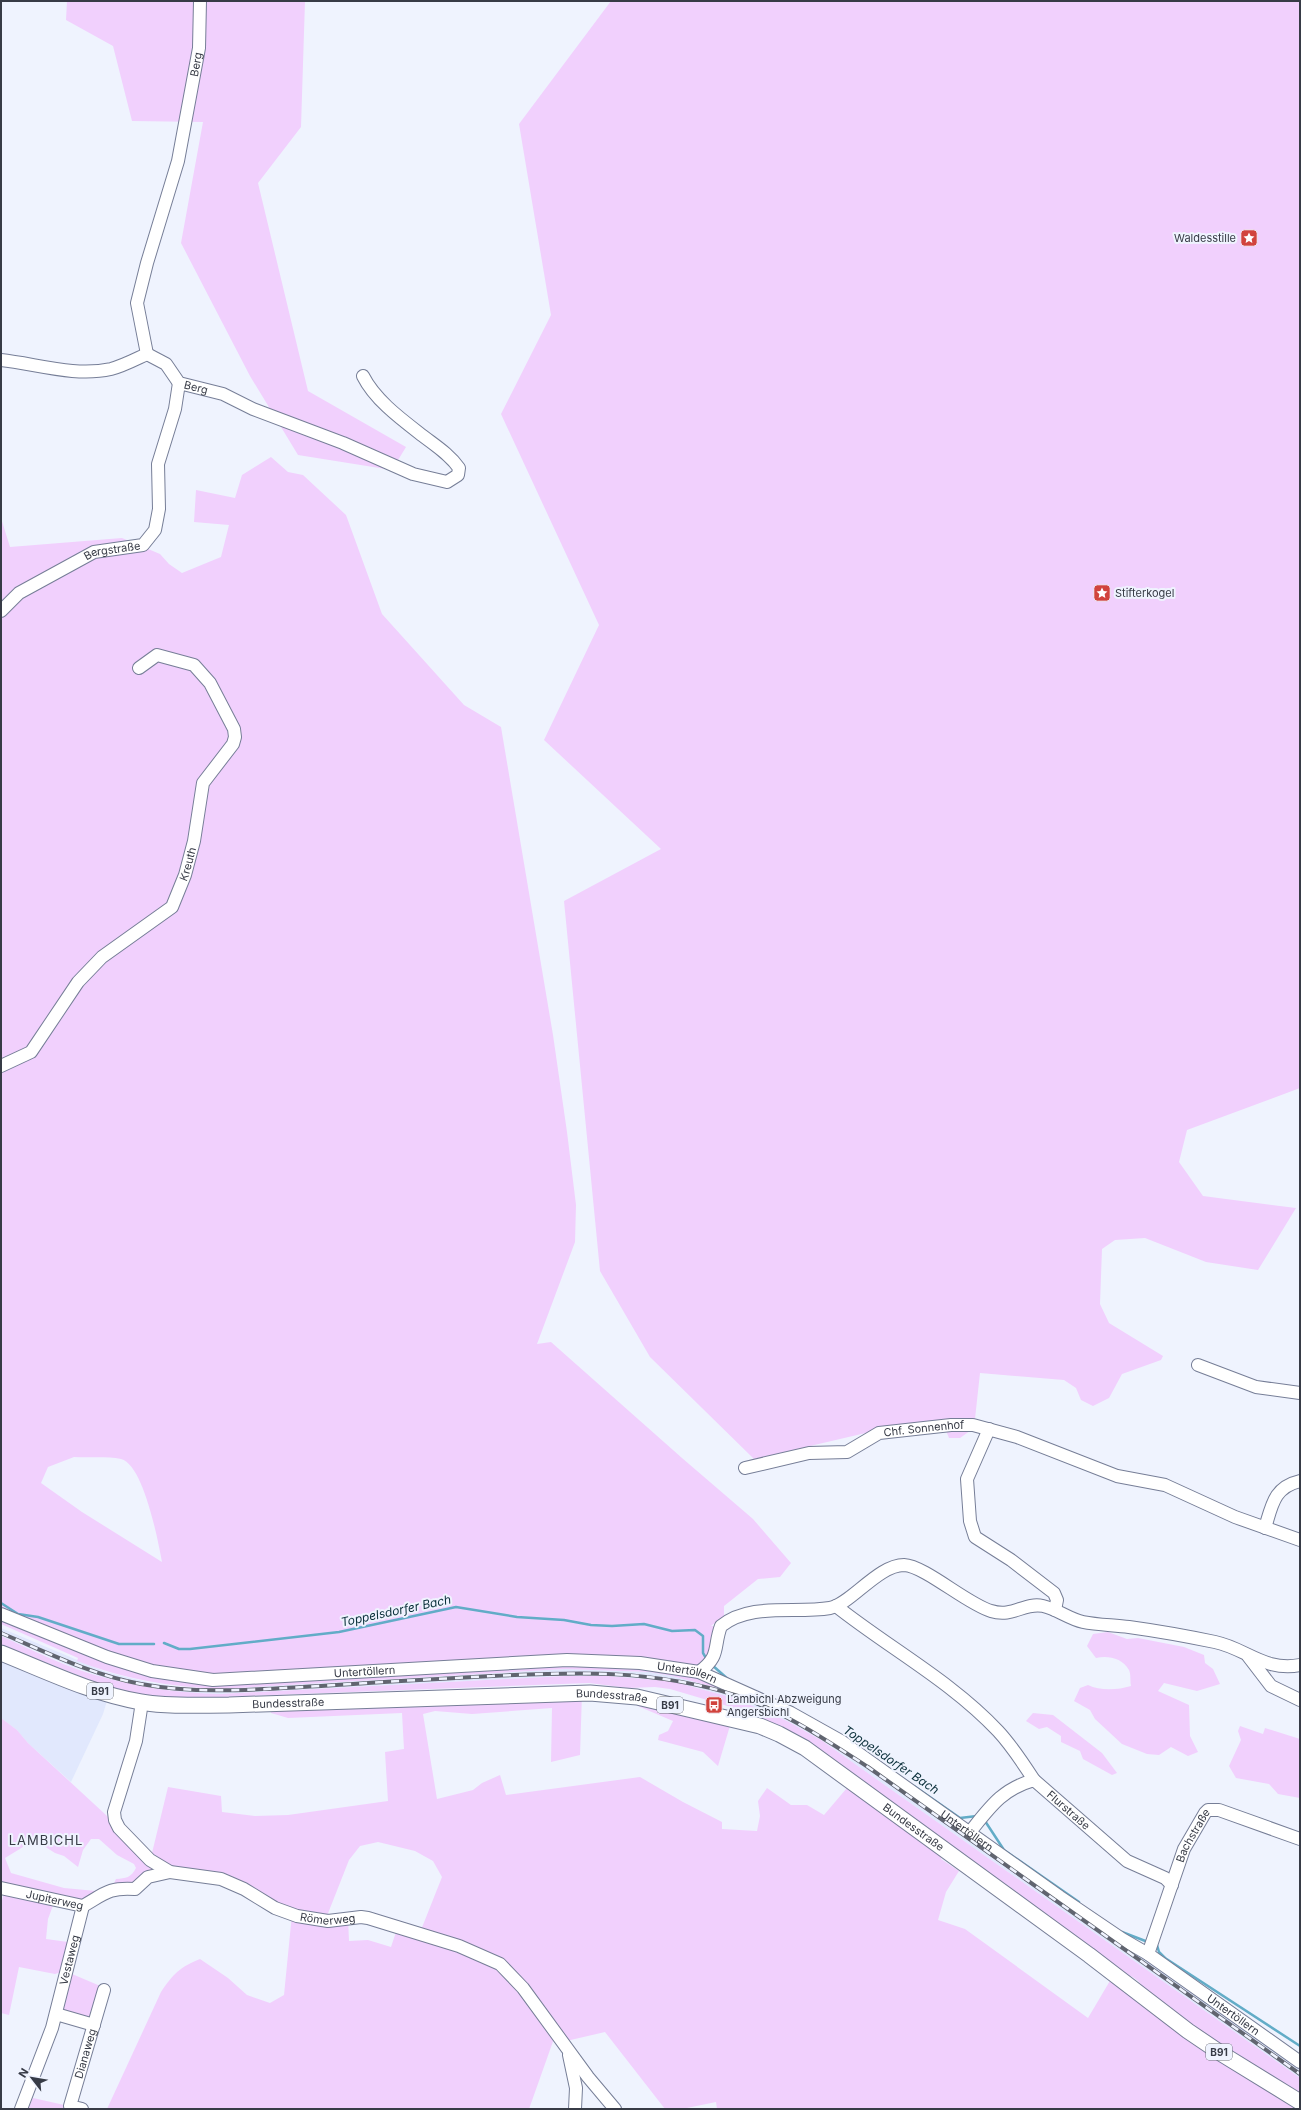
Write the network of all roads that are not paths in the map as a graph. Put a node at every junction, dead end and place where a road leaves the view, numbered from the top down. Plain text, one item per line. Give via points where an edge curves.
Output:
1 (200, 1) edge
2 (147, 354) junction
3 (1, 360) edge
4 (362, 376) dead end
5 (179, 383) junction
6 (1, 611) edge
7 (139, 668) dead end
8 (1, 1066) edge
9 (1198, 1365) dead end
10 (1300, 1393) edge
11 (988, 1429) junction
12 (745, 1468) dead end
13 (1300, 1481) edge
14 (1265, 1528) junction
15 (1300, 1540) edge
16 (836, 1606) junction
17 (1055, 1610) junction
18 (1, 1614) edge
19 (1, 1653) edge
20 (1248, 1656) junction
21 (1300, 1666) edge
22 (699, 1672) junction
23 (1300, 1700) edge
24 (142, 1702) junction
25 (1034, 1780) junction
26 (970, 1832) junction
27 (1300, 1839) edge
28 (150, 1860) junction
29 (170, 1872) junction
30 (148, 1877) junction
31 (1172, 1885) junction
32 (1, 1888) edge
33 (83, 1906) junction
34 (1148, 1954) junction
35 (104, 1990) dead end
36 (56, 2014) junction
37 (94, 2025) junction
38 (568, 2050) junction
39 (1300, 2062) edge
40 (1300, 2102) edge
41 (21, 2109) edge
42 (82, 2109) edge
43 (575, 2109) edge
44 (615, 2109) edge

1 - 2 street, Berg via 199,48 178,161 137,303
2 - 3 street via 112,369 93,371
2 - 5 street, Berg via 166,364
4 - 5 street, Berg via 370,390 401,418 445,451 460,468 458,475 447,482 413,474 343,443 253,409 223,394
5 - 6 street, Bergstraße via 175,409 158,464 160,509 155,530 143,545 94,552 18,593
7 - 8 street, Kreuth via 157,655 194,665 210,683 234,729 233,744 203,783 194,841 185,875 172,907 102,957 78,982 31,1052
9 - 10 street via 1256,1386
11 - 12 street, Chf. Sonnenhof via 973,1425 951,1425 879,1434 847,1452 809,1453
11 - 14 street, Chf. Sonnenhof via 1117,1476 1165,1485
11 - 17 street via 967,1479 972,1530 979,1541 1011,1560 1054,1593 1057,1600
13 - 14 street via 1285,1486 1276,1496
14 - 15 street, Chf. Sonnenhof
16 - 17 street via 888,1570 906,1565 918,1568 949,1589 992,1612 1013,1613 1034,1605
16 - 22 street via 773,1610 733,1618 721,1626 715,1655
16 - 25 street, Flurstraße via 924,1669 974,1709 998,1731
17 - 20 street via 1086,1622 1219,1642
18 - 22 street, Untertöllern via 107,1657 152,1671 224,1680 567,1660 640,1662
19 - 24 main road, Bundesstraße / B91 via 86,1686
20 - 21 street via 1277,1665
20 - 23 street via 1271,1686
22 - 26 street, Untertöllern via 814,1725 841,1741
24 - 28 street, Römerweg via 136,1741 114,1812 114,1820
24 - 40 main road, Bundesstraße / B91 via 222,1705 590,1693 637,1697 752,1724 779,1734 805,1748 1216,2050
25 - 26 street via 1016,1786 1004,1794
25 - 31 street, Flurstraße via 1127,1861 1165,1878
26 - 34 street, Untertöllern
27 - 31 street, Bachstraße via 1220,1810 1208,1810 1184,1848
28 - 29 street, Römerweg
28 - 30 street
29 - 30 street, Jupiterweg
29 - 38 street, Römerweg via 221,1879 244,1889 275,1908 296,1916 328,1921 368,1918 459,1946 490,1959 506,1970 523,1988
30 - 33 street, Jupiterweg via 135,1889 111,1890
31 - 34 street, Bachstraße
32 - 33 street, Jupiterweg
33 - 36 street, Vestaweg
34 - 39 street, Untertöllern
35 - 37 street, Dianaweg
36 - 37 street
36 - 41 street, Vestaweg
37 - 42 street, Dianaweg via 70,2106
38 - 43 street via 576,2088
38 - 44 street, Römerweg

